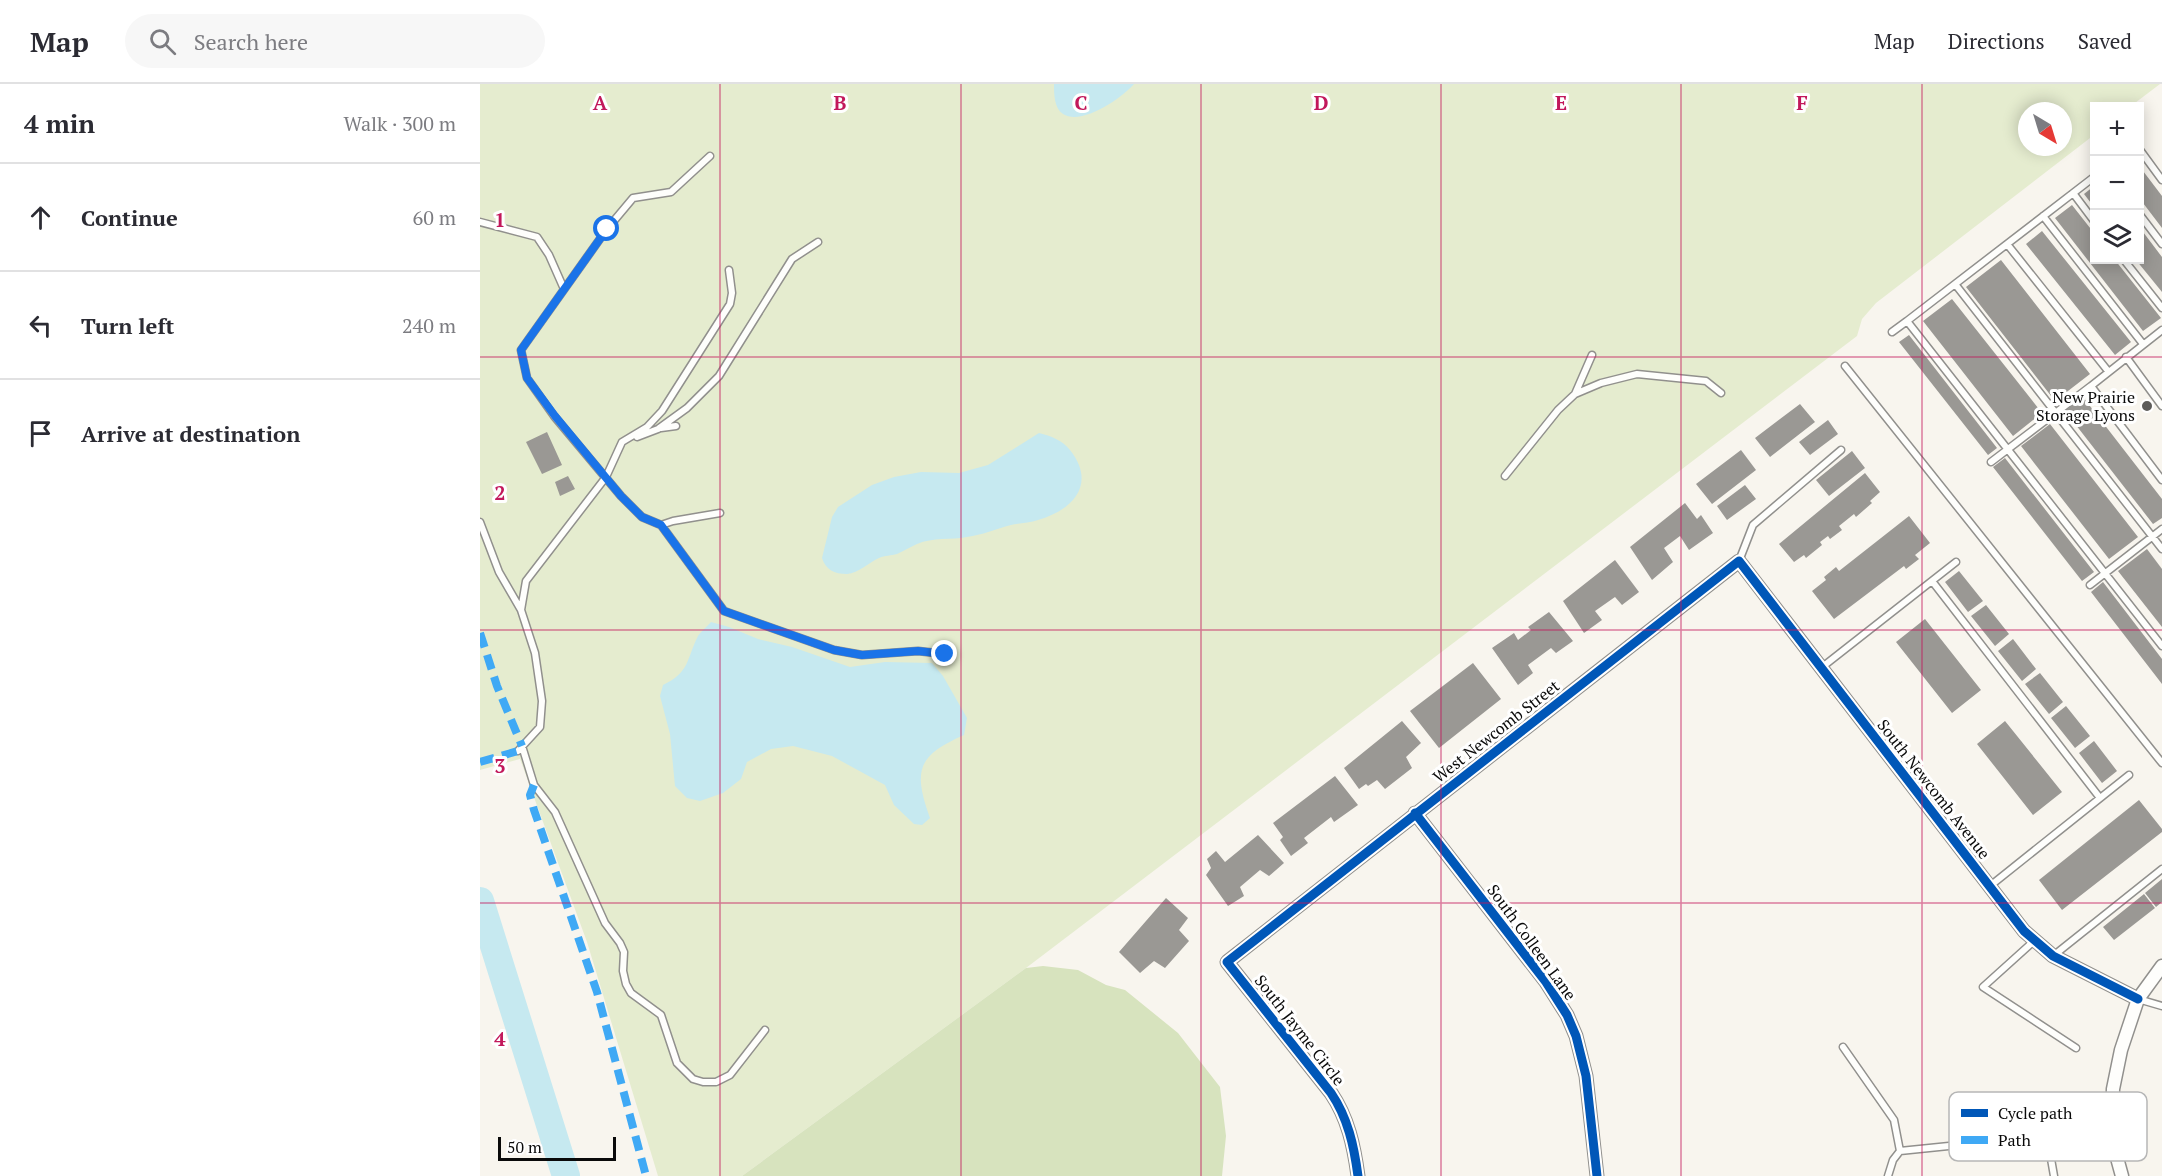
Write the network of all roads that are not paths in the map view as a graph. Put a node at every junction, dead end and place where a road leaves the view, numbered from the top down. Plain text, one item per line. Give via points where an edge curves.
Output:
1 (710, 156) dead end
2 (2144, 156) edge
3 (2090, 180) edge
4 (2162, 180) edge
5 (2073, 193) junction
6 (2043, 216) junction
7 (2090, 216) edge
8 (2144, 221) edge
9 (480, 222) edge
10 (818, 242) dead end
11 (2007, 244) junction
12 (2162, 244) edge
13 (2127, 264) edge
14 (729, 270) dead end
15 (1955, 284) junction
16 (564, 289) junction
17 (2162, 308) edge
18 (1907, 321) junction
19 (2162, 330) edge
20 (1892, 332) dead end
21 (2143, 344) junction
22 (1592, 355) dead end
23 (2126, 357) junction
24 (1845, 366) dead end
25 (2108, 371) junction
26 (2091, 386) junction
27 (1721, 393) dead end
28 (1575, 394) junction
29 (2162, 406) edge
30 (2056, 413) junction
31 (676, 426) dead end
32 (658, 429) junction
33 (622, 442) junction
34 (1841, 450) dead end
35 (2008, 450) junction
36 (1991, 462) dead end
37 (1505, 476) dead end
38 (606, 477) junction
39 (2162, 480) edge
40 (720, 513) dead end
41 (480, 522) edge
42 (661, 525) junction
43 (2162, 529) edge
44 (2152, 537) junction
45 (2162, 549) edge
46 (1739, 561) junction
47 (1956, 562) dead end
48 (2105, 574) junction
49 (1932, 581) junction
50 (2091, 585) dead end
51 (521, 610) junction
52 (2162, 646) edge
53 (945, 654) dead end
54 (1821, 668) junction
55 (2162, 763) edge
56 (2129, 775) dead end
57 (2100, 798) junction
58 (1416, 813) junction
59 (2162, 868) edge
60 (1990, 886) junction
61 (1272, 926) joint
62 (2034, 941) junction
63 (2053, 956) junction
64 (2162, 966) edge
65 (2138, 999) junction
66 (2162, 1006) edge
67 (765, 1030) dead end
68 (1844, 1047) dead end
69 (2076, 1048) dead end
70 (2113, 1092) edge
71 (1949, 1146) edge
72 (1900, 1151) junction
73 (2051, 1161) edge
74 (2118, 1161) edge
75 (1358, 1176) edge
76 (1597, 1176) edge
77 (1888, 1176) edge
78 (2054, 1176) edge
79 (2122, 1176) edge

1 - 16 lane via 671,192 633,198
2 - 4 lane
3 - 5 lane
5 - 6 lane
5 - 7 lane
6 - 11 lane
6 - 21 lane
8 - 12 lane
9 - 16 lane via 537,237
10 - 32 lane via 792,259 719,376 687,408
11 - 15 lane
11 - 25 lane
13 - 17 lane
14 - 33 lane via 732,293 724,314 654,422
15 - 18 lane
15 - 30 lane
16 - 38 lane via 521,350 527,378
18 - 20 lane
18 - 35 lane
19 - 21 lane
21 - 23 lane
22 - 28 lane
23 - 25 lane
23 - 29 lane
24 - 55 lane
25 - 26 lane
26 - 30 lane
26 - 39 lane
27 - 28 lane via 1706,381 1637,374
28 - 37 lane
30 - 35 lane
30 - 44 lane
31 - 32 lane
32 - 33 lane
33 - 38 lane
34 - 46 lane via 1753,525
35 - 36 lane
35 - 48 lane
38 - 42 lane via 642,517
38 - 51 lane via 526,581
40 - 42 lane
41 - 51 lane via 499,572
42 - 53 lane via 724,611 834,650 862,655 918,651
43 - 44 lane
44 - 45 lane
44 - 48 lane
46 - 54 street, South Newcomb Avenue
46 - 58 street, West Newcomb Street
47 - 49 lane
48 - 50 lane
48 - 52 lane
49 - 54 lane
49 - 57 lane
51 - 67 lane via 535,653 542,701 540,728 520,748 534,785 555,812 605,922 620,943 626,984 661,1015 677,1063 693,1079 716,1082 730,1075
54 - 60 street, South Newcomb Avenue
56 - 57 lane
57 - 60 lane
58 - 61 street, West Newcomb Street
58 - 76 street, South Colleen Lane via 1567,1015 1586,1076
59 - 63 lane
60 - 62 street, South Newcomb Avenue
61 - 75 street, South Jayme Circle via 1227,962 1341,1109
62 - 63 street, South Newcomb Avenue
62 - 69 lane via 1983,987
63 - 65 street, South Newcomb Avenue
64 - 65 street
65 - 66 lane
65 - 70 street via 2121,1050
68 - 72 lane via 1894,1120
71 - 72 lane
72 - 77 lane
73 - 78 lane
74 - 79 street

